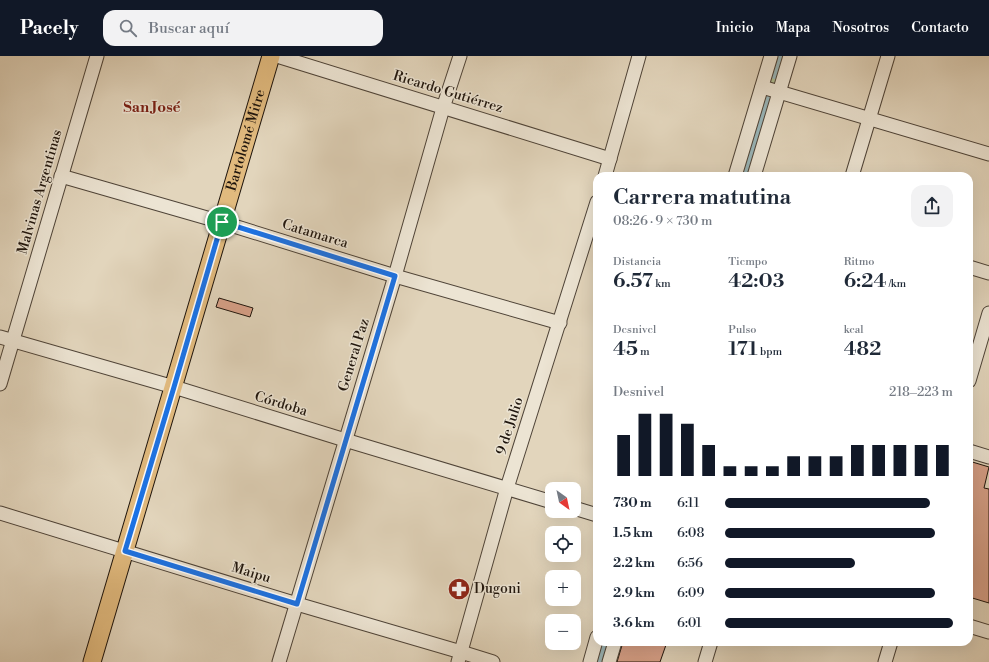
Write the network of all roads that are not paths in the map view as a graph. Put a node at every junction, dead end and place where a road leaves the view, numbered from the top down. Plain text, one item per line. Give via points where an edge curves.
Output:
1 (97, 56) edge
2 (270, 56) edge
3 (277, 56) edge
4 (460, 56) edge
5 (639, 56) edge
6 (771, 56) edge
7 (790, 56) edge
8 (888, 56) edge
9 (762, 87) junction
10 (779, 92) junction
11 (443, 108) junction
12 (869, 119) junction
13 (989, 154) edge
14 (610, 158) junction
15 (606, 172) edge
16 (736, 172) edge
17 (755, 172) edge
18 (853, 172) edge
19 (61, 176) junction
20 (593, 215) edge
21 (222, 222) junction
22 (973, 268) edge
23 (989, 273) edge
24 (395, 276) junction
25 (989, 314) edge
26 (560, 323) junction
27 (0, 337) edge
28 (13, 340) junction
29 (973, 368) edge
30 (0, 384) edge
31 (174, 387) junction
32 (345, 440) junction
33 (973, 452) edge
34 (989, 457) edge
35 (507, 488) junction
36 (545, 500) edge
37 (581, 510) edge
38 (0, 513) edge
39 (593, 514) edge
40 (125, 551) junction
41 (297, 604) junction
42 (973, 627) edge
43 (989, 632) edge
44 (594, 646) edge
45 (614, 646) edge
46 (710, 646) edge
47 (890, 646) edge
48 (460, 657) edge
49 (92, 662) edge
50 (279, 662) edge
51 (493, 662) edge
52 (590, 662) edge
53 (610, 662) edge
54 (705, 662) edge
55 (885, 662) edge

1 - 19 street, Malvinas Argentinas
2 - 21 main road, Bartolomé Mitre
3 - 11 street, Ricardo Gutiérrez
4 - 11 street, General Paz
5 - 14 street
6 - 9 street
7 - 10 street
8 - 12 street
9 - 10 street
9 - 16 street
10 - 12 street
10 - 17 street
11 - 14 street, Ricardo Gutiérrez
11 - 24 street, General Paz
12 - 13 street
12 - 18 street
14 - 15 street
19 - 21 street, Catamarca
19 - 28 street, Malvinas Argentinas
20 - 26 street, 9 de Julio
21 - 24 street, Catamarca
21 - 31 main road, Bartolomé Mitre
22 - 23 street
24 - 26 street, Catamarca
24 - 32 street, General Paz
25 - 29 street
26 - 35 street, 9 de Julio
27 - 28 street, Córdoba
28 - 30 street, Malvinas Argentinas
28 - 31 street, Córdoba
31 - 32 street, Córdoba
31 - 40 main road, Bartolomé Mitre
32 - 35 street, Córdoba
32 - 41 street, General Paz
33 - 34 street
35 - 36 street, Córdoba
35 - 48 street, 9 de Julio
37 - 39 street
38 - 40 street, Maipu
40 - 41 street, Maipu
40 - 49 main road, Bartolomé Mitre
41 - 48 street, Maipu
41 - 50 street, General Paz
42 - 43 street
44 - 52 street
45 - 53 street
46 - 54 street
47 - 55 street
48 - 51 street, Maipu

